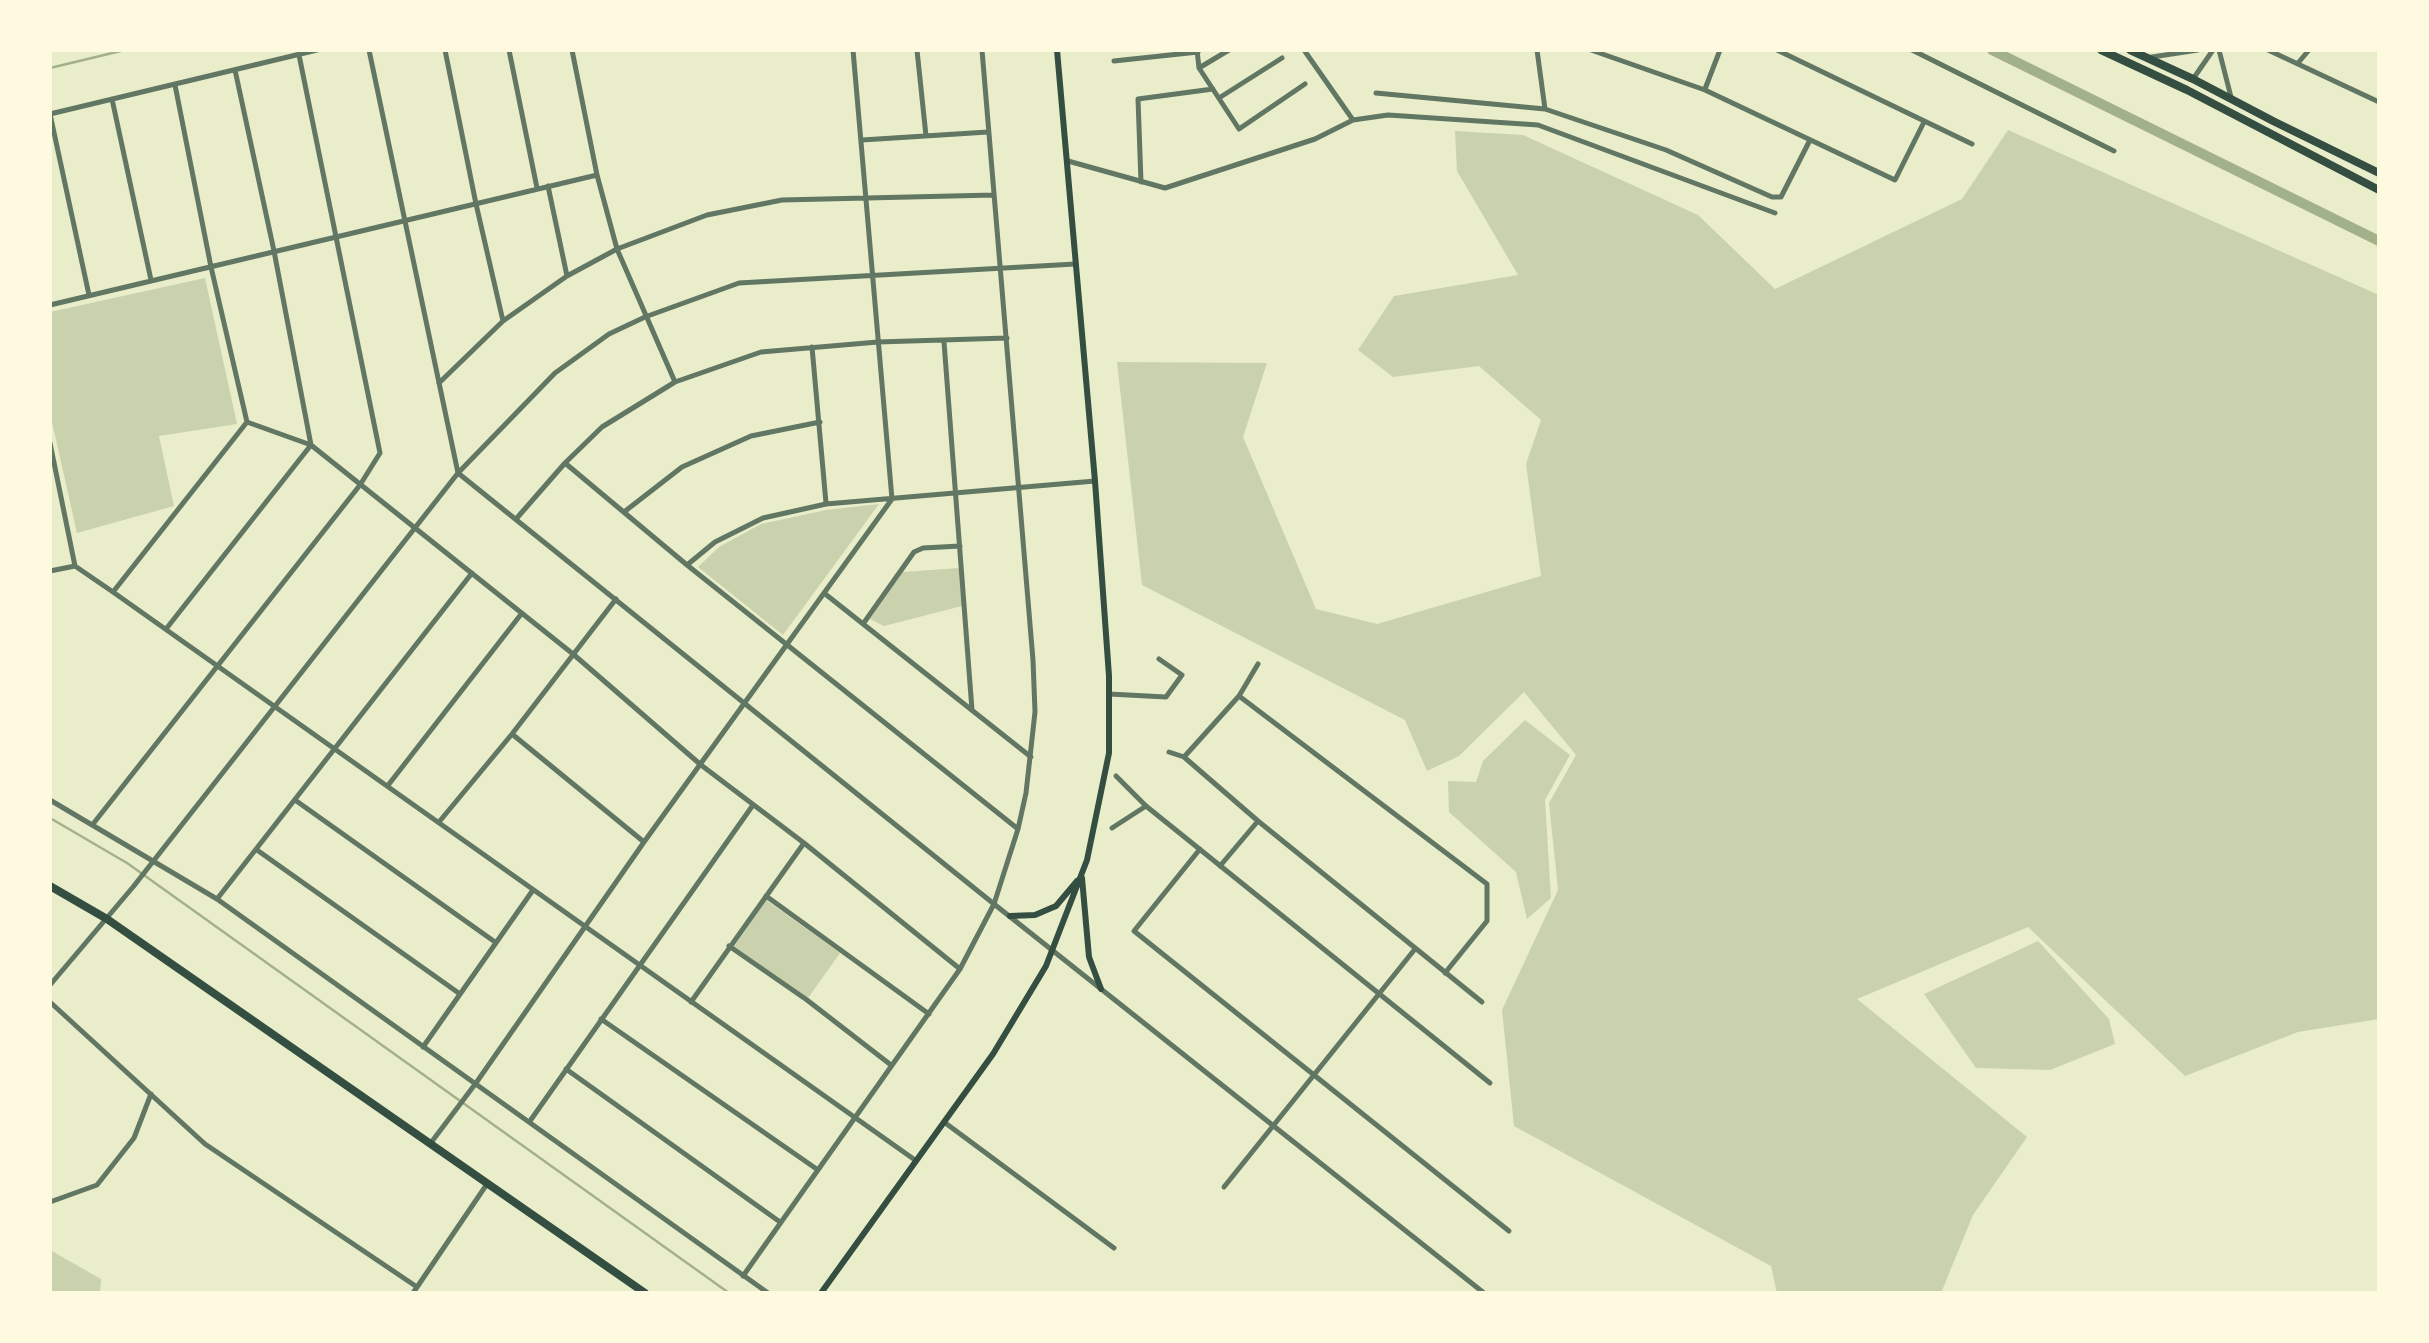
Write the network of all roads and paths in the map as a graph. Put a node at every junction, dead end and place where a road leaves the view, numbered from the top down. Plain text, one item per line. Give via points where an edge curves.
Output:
1 (317, 50) edge
2 (370, 50) edge
3 (445, 50) edge
4 (509, 50) edge
5 (572, 50) edge
6 (853, 50) edge
7 (917, 50) edge
8 (982, 50) edge
9 (1058, 50) edge
10 (1229, 50) edge
11 (1304, 50) edge
12 (1537, 50) edge
13 (1591, 50) edge
14 (1720, 50) edge
15 (1777, 50) edge
16 (1912, 50) edge
17 (2102, 50) edge
18 (2130, 50) edge
19 (2198, 50) edge
20 (2216, 50) edge
21 (2268, 50) edge
22 (2310, 50) edge
23 (1198, 51) edge
24 (298, 55) junction
25 (1282, 58) dead end
26 (2146, 58) junction
27 (1114, 61) dead end
28 (2297, 64) junction
29 (1200, 68) junction
30 (235, 70) junction
31 (2192, 79) junction
32 (175, 84) junction
33 (1306, 84) dead end
34 (1213, 89) junction
35 (1705, 90) junction
36 (2186, 90) junction
37 (1376, 93) dead end
38 (1219, 98) junction
39 (112, 99) junction
40 (2232, 100) junction
41 (2379, 102) edge
42 (1545, 110) junction
43 (50, 114) edge
44 (1354, 120) junction
45 (1924, 122) junction
46 (988, 132) junction
47 (926, 136) junction
48 (861, 140) junction
49 (1810, 140) junction
50 (1972, 144) dead end
51 (2114, 151) dead end
52 (1068, 160) junction
53 (2379, 172) edge
54 (598, 175) junction
55 (1141, 182) junction
56 (548, 186) junction
57 (537, 188) junction
58 (2379, 190) edge
59 (994, 195) junction
60 (866, 198) junction
61 (476, 204) junction
62 (1775, 213) dead end
63 (405, 221) junction
64 (334, 238) junction
65 (617, 249) junction
66 (274, 251) junction
67 (1075, 264) junction
68 (210, 267) junction
69 (1001, 268) junction
70 (567, 276) junction
71 (873, 276) junction
72 (151, 280) junction
73 (89, 295) junction
74 (50, 305) edge
75 (644, 317) junction
76 (504, 321) junction
77 (1006, 338) junction
78 (878, 342) junction
79 (944, 342) junction
80 (812, 347) junction
81 (675, 382) junction
82 (439, 383) junction
83 (246, 422) junction
84 (820, 422) junction
85 (50, 444) edge
86 (312, 446) junction
87 (565, 463) junction
88 (458, 473) junction
89 (1096, 482) junction
90 (360, 485) junction
91 (1019, 488) junction
92 (956, 493) junction
93 (892, 498) junction
94 (826, 504) junction
95 (624, 512) junction
96 (516, 519) junction
97 (416, 527) junction
98 (960, 546) junction
99 (686, 564) junction
100 (74, 566) junction
101 (50, 571) edge
102 (472, 573) junction
103 (114, 592) junction
104 (824, 593) junction
105 (616, 599) junction
106 (522, 613) junction
107 (863, 624) junction
108 (166, 630) junction
109 (786, 645) junction
110 (574, 654) junction
111 (1159, 658) dead end
112 (1258, 664) dead end
113 (216, 665) junction
114 (1109, 694) junction
115 (1239, 696) junction
116 (745, 704) junction
117 (276, 708) junction
118 (972, 710) junction
119 (512, 734) junction
120 (335, 749) junction
121 (1169, 752) dead end
122 (1031, 757) junction
123 (1184, 757) junction
124 (701, 764) junction
125 (1116, 776) dead end
126 (388, 786) junction
127 (50, 800) edge
128 (295, 800) junction
129 (754, 804) junction
130 (1146, 806) junction
131 (1258, 821) junction
132 (440, 822) junction
133 (92, 824) junction
134 (1112, 828) dead end
135 (1018, 829) junction
136 (644, 842) junction
137 (804, 843) junction
138 (256, 850) junction
139 (1200, 850) junction
140 (152, 863) junction
141 (1220, 866) junction
142 (1082, 876) junction
143 (50, 886) edge
144 (533, 890) junction
145 (766, 896) junction
146 (217, 899) junction
147 (994, 904) junction
148 (1010, 916) junction
149 (107, 919) junction
150 (586, 927) junction
151 (495, 942) junction
152 (729, 946) junction
153 (1415, 948) junction
154 (1054, 951) junction
155 (639, 965) junction
156 (960, 969) junction
157 (1445, 973) junction
158 (50, 986) edge
159 (1101, 989) junction
160 (460, 994) junction
161 (1379, 994) junction
162 (50, 1002) edge
163 (691, 1002) junction
164 (1482, 1002) dead end
165 (929, 1014) junction
166 (601, 1019) junction
167 (423, 1047) junction
168 (891, 1065) junction
169 (566, 1069) junction
170 (1314, 1074) junction
171 (476, 1083) junction
172 (1490, 1083) dead end
173 (150, 1094) junction
174 (855, 1118) junction
175 (530, 1121) junction
176 (943, 1122) junction
177 (1272, 1125) junction
178 (430, 1144) junction
179 (915, 1160) junction
180 (818, 1170) junction
181 (487, 1184) junction
182 (1224, 1187) dead end
183 (50, 1202) edge
184 (780, 1222) junction
185 (1509, 1231) dead end
186 (1114, 1248) dead end
187 (743, 1276) junction
188 (415, 1290) edge
189 (645, 1293) edge
190 (768, 1293) edge
191 (822, 1293) edge
192 (1484, 1293) edge

1 - 24 street
2 - 63 street
3 - 61 street
4 - 57 street
5 - 54 street
6 - 48 street
7 - 47 street
8 - 46 street
9 - 52 main road
10 - 29 street
11 - 44 street
12 - 42 street
13 - 35 street
14 - 35 street
15 - 45 street
16 - 51 street
17 - 36 main road
18 - 26 main road
19 - 26 street
20 - 31 street
20 - 40 street
21 - 28 street
22 - 28 street
23 - 27 street
23 - 29 street
24 - 30 street
24 - 64 street
25 - 38 street
26 - 31 main road
28 - 41 street
29 - 34 street
30 - 32 street
30 - 66 street
31 - 36 main road
31 - 40 main road
32 - 39 street
32 - 68 street
33 - 38 street via 1239,129
34 - 38 street
34 - 55 street via 1138,99
35 - 49 street
36 - 58 main road
37 - 42 street
39 - 43 street
39 - 72 street
40 - 53 main road
42 - 49 street via 1666,150 1772,196 1781,197
43 - 73 street
44 - 55 street via 1316,139 1165,188
44 - 62 street via 1388,115 1538,125
45 - 49 street via 1895,180
45 - 50 street
46 - 47 street
46 - 59 street
47 - 48 street
48 - 60 street
52 - 55 street
52 - 67 main road
54 - 56 street
54 - 65 street
56 - 57 street
56 - 70 street
57 - 61 street
59 - 60 street
59 - 69 street
60 - 65 street via 782,200 707,215
60 - 71 street
61 - 63 street
61 - 76 street
63 - 64 street
63 - 82 street
64 - 66 street
64 - 90 street via 380,453
65 - 70 street
65 - 75 street
66 - 68 street
66 - 86 street
67 - 69 street
67 - 89 main road
68 - 72 street
68 - 83 street
69 - 71 street
69 - 77 street
70 - 76 street
71 - 75 street via 739,283
71 - 78 street
72 - 73 street
73 - 74 street
75 - 81 street
75 - 88 street via 555,373
76 - 82 street
77 - 79 street
77 - 91 street
78 - 79 street
78 - 80 street
78 - 93 street
79 - 92 street
80 - 81 street via 761,352
80 - 84 street
81 - 87 street via 602,427
82 - 88 street
83 - 86 street
83 - 103 street
84 - 94 street
84 - 95 street via 751,436 682,467
85 - 100 street
86 - 90 street
86 - 108 street
87 - 95 street
87 - 96 street
88 - 96 street
88 - 97 street
89 - 91 street
89 - 114 main road
90 - 97 street
90 - 113 street
91 - 92 street
91 - 122 street via 1033,660
92 - 93 street
92 - 98 street
93 - 94 street
93 - 104 street
94 - 99 street via 762,518
95 - 99 street
96 - 105 street
97 - 102 street
97 - 117 street
98 - 107 street via 914,552
98 - 118 street
99 - 109 street
100 - 101 street
100 - 103 street
102 - 106 street
102 - 120 street
103 - 108 street
104 - 107 street
104 - 109 street
105 - 110 street
105 - 116 street
106 - 110 street
106 - 126 street
107 - 118 street
108 - 113 street
109 - 116 street
109 - 135 street
110 - 119 street
110 - 124 street
111 - 114 street via 1182,674 1166,696
112 - 115 street
113 - 117 street
113 - 133 street
114 - 142 main road via 1109,753
115 - 123 street
115 - 157 street via 1488,884 1487,921
116 - 124 street
116 - 147 street
117 - 120 street
117 - 140 street
118 - 122 street
119 - 132 street
119 - 136 street
120 - 126 street
120 - 128 street
121 - 123 street
122 - 135 street
123 - 131 street
124 - 129 street
124 - 136 street
125 - 130 street
126 - 132 street
127 - 133 street
128 - 138 street
128 - 151 street
129 - 137 street
129 - 155 street
130 - 134 street
130 - 139 street
131 - 141 street
131 - 153 street
132 - 144 street
133 - 140 street
135 - 147 street
136 - 150 street
137 - 145 street
137 - 156 street
138 - 146 street
138 - 160 street
139 - 141 street
139 - 170 street via 1134,931
140 - 146 street
140 - 149 street
141 - 161 street
142 - 148 main road via 1056,906
142 - 154 main road
142 - 159 main road via 1088,957
143 - 149 main road
144 - 150 street
144 - 151 street
145 - 152 street
145 - 165 street
146 - 167 street
147 - 148 street
147 - 156 street
148 - 154 street
149 - 158 street
149 - 178 main road
150 - 155 street
150 - 171 street
151 - 160 street
152 - 163 street
152 - 168 street
153 - 157 street
153 - 161 street
154 - 159 street
154 - 176 main road
155 - 163 street
155 - 166 street
156 - 165 street
157 - 164 street
159 - 177 street
160 - 167 street
161 - 170 street
161 - 172 street
162 - 173 street
163 - 174 street
165 - 168 street
166 - 169 street
166 - 180 street
167 - 171 street
168 - 174 street
169 - 175 street
169 - 184 street
170 - 177 street
170 - 185 street
171 - 175 street
171 - 178 street
173 - 183 street via 134,1138 97,1184
173 - 188 street via 205,1144
174 - 179 street
174 - 180 street
175 - 187 street
176 - 179 main road
176 - 186 street
177 - 182 street
177 - 192 street
178 - 181 main road
179 - 191 main road
180 - 184 street
181 - 188 street
181 - 189 main road
184 - 187 street
187 - 190 street

